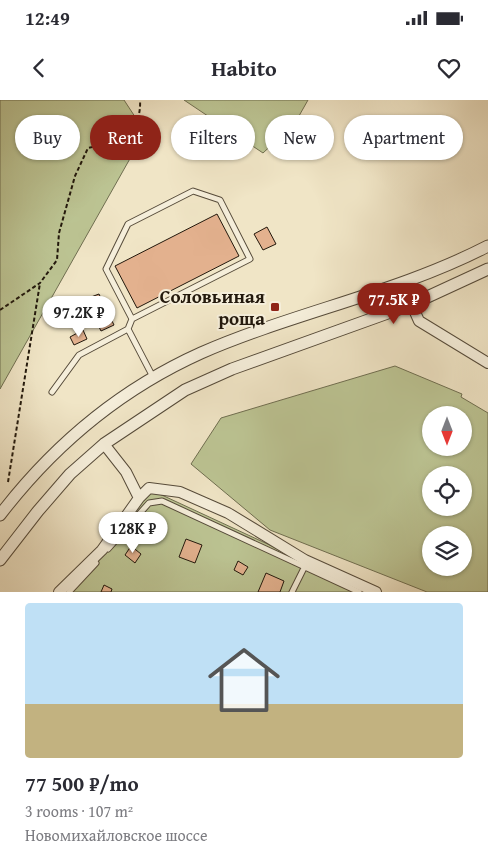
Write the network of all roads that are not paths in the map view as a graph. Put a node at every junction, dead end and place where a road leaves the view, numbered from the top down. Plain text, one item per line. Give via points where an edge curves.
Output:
1 (488, 246) edge
2 (488, 270) edge
3 (402, 283) junction
4 (410, 305) junction
5 (132, 320) junction
6 (128, 329) junction
7 (488, 363) edge
8 (154, 377) junction
9 (52, 392) dead end
10 (104, 444) junction
11 (139, 498) junction
12 (0, 515) edge
13 (0, 560) edge
14 (305, 566) junction
15 (59, 592) edge
16 (69, 592) edge
17 (292, 592) edge
18 (359, 592) edge
19 (376, 592) edge

1 - 3 street
2 - 4 street
3 - 4 street
3 - 8 street via 239,338
4 - 7 street via 419,321
4 - 10 street via 232,369 185,390
5 - 5 lane via 106,269 128,224 193,191 220,200 250,259
5 - 6 lane
6 - 8 lane
6 - 9 lane via 79,355
8 - 12 street via 93,420 51,456
10 - 11 street via 126,472
10 - 13 street via 70,474
11 - 15 street via 102,550
11 - 19 street via 149,488 180,492 228,513 306,560
14 - 16 lane via 162,501 155,501 149,503
14 - 17 lane
14 - 18 lane

